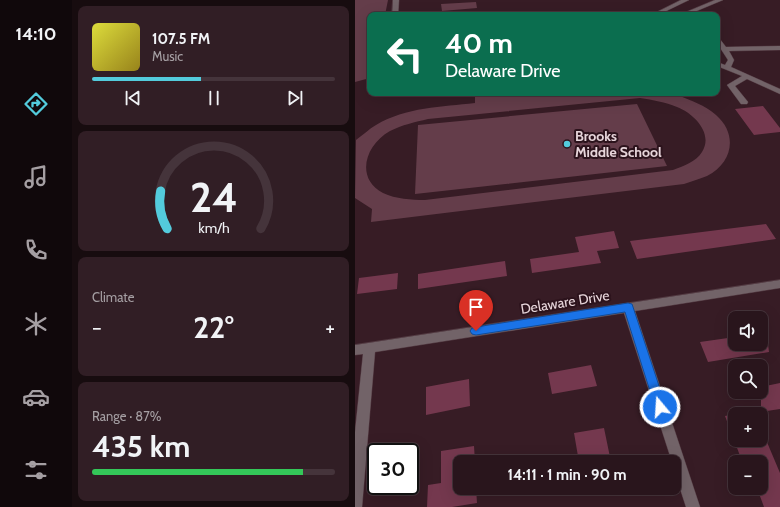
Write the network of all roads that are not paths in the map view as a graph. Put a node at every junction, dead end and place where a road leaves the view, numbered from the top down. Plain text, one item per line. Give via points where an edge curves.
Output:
1 (396, 0) edge
2 (686, 0) edge
3 (720, 0) edge
4 (395, 12) edge
5 (660, 12) edge
6 (690, 12) edge
7 (720, 43) edge
8 (780, 48) edge
9 (725, 49) junction
10 (720, 65) edge
11 (727, 68) junction
12 (747, 76) junction
13 (780, 92) edge
14 (744, 102) dead end
15 (780, 284) edge
16 (628, 307) junction
17 (369, 348) junction
18 (355, 350) edge
19 (355, 507) edge
20 (693, 507) edge

1 - 4 street
2 - 5 street
3 - 6 street
7 - 9 street
8 - 9 street
9 - 11 street via 731,60
10 - 11 street
11 - 12 street
12 - 13 street
12 - 14 street via 731,85
15 - 16 street, Delaware Drive
16 - 17 street, Delaware Drive
16 - 20 street
17 - 18 street, Delaware Drive
17 - 19 street

